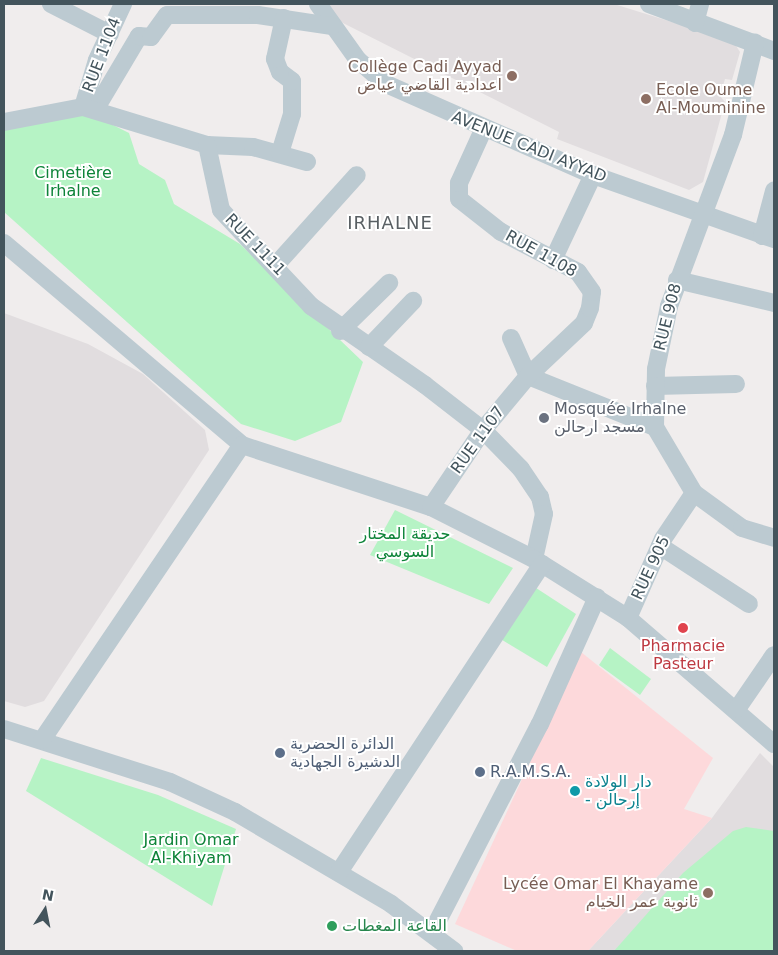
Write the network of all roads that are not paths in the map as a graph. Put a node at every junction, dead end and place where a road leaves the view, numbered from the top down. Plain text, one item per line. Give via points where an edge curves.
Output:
1 (52, 4) edge
2 (318, 4) edge
3 (649, 4) edge
4 (700, 4) edge
5 (284, 18) junction
6 (116, 19) edge
7 (695, 23) junction
8 (332, 26) junction
9 (139, 36) junction
10 (756, 43) junction
11 (774, 51) edge
12 (89, 108) junction
13 (4, 122) edge
14 (483, 130) junction
15 (206, 145) junction
16 (280, 153) junction
17 (307, 162) dead end
18 (594, 174) junction
19 (357, 175) dead end
20 (774, 191) edge
21 (706, 212) junction
22 (768, 238) edge
23 (4, 243) edge
24 (553, 260) junction
25 (275, 266) junction
26 (676, 280) junction
27 (389, 283) dead end
28 (413, 301) dead end
29 (774, 303) edge
30 (340, 330) junction
31 (511, 338) dead end
32 (369, 347) junction
33 (528, 376) junction
34 (736, 384) dead end
35 (655, 386) junction
36 (655, 427) junction
37 (483, 430) junction
38 (242, 444) junction
39 (694, 493) junction
40 (431, 507) junction
41 (774, 538) edge
42 (660, 546) junction
43 (538, 562) junction
44 (597, 597) junction
45 (749, 604) dead end
46 (628, 618) junction
47 (774, 655) edge
48 (737, 710) junction
49 (4, 729) edge
50 (42, 740) junction
51 (774, 744) edge
52 (340, 872) junction
53 (432, 932) junction
54 (454, 951) edge

1 - 6 street
2 - 8 street, AVENUE CADI AYYAD
3 - 7 street
4 - 7 street
5 - 8 street
5 - 9 street via 167,15 151,37
5 - 16 street via 275,59 280,72 292,81 292,114
6 - 9 street
6 - 12 street, RUE 1104
7 - 10 street
8 - 14 street, AVENUE CADI AYYAD via 384,83
9 - 12 street
10 - 11 street
10 - 21 street, RUE 908 via 733,135
12 - 13 street
12 - 15 street
14 - 18 street, AVENUE CADI AYYAD
14 - 24 street, RUE 1108 via 459,183 459,199 482,220
15 - 16 street
15 - 25 street, RUE 1111 via 221,210
16 - 17 street
18 - 21 street, AVENUE CADI AYYAD
18 - 24 street
19 - 25 street
20 - 22 street
21 - 22 street, AVENUE CADI AYYAD
21 - 26 street, RUE 908
23 - 38 street
24 - 33 street, RUE 1108 via 588,281 590,308 584,323
25 - 30 street, RUE 1111 via 311,306
26 - 29 street
26 - 35 street, RUE 908
27 - 30 street
28 - 32 street
30 - 32 street, RUE 1111
31 - 33 street
32 - 37 street, RUE 1111
33 - 36 street
33 - 37 street, RUE 1107
34 - 35 street
35 - 36 street, RUE 908
36 - 39 street
37 - 40 street, RUE 1107
37 - 43 street, RUE 1111 via 521,469 540,497 544,524
38 - 40 street
38 - 50 street
39 - 41 street via 742,528
39 - 42 street, RUE 905
40 - 43 street
42 - 45 street
42 - 46 street, RUE 905
43 - 44 street
43 - 52 street, RUE 1111
44 - 46 street
44 - 53 street via 540,724
46 - 48 street
47 - 48 street
48 - 51 street
49 - 50 street
50 - 52 street via 170,782 261,825
52 - 53 street
53 - 54 street

